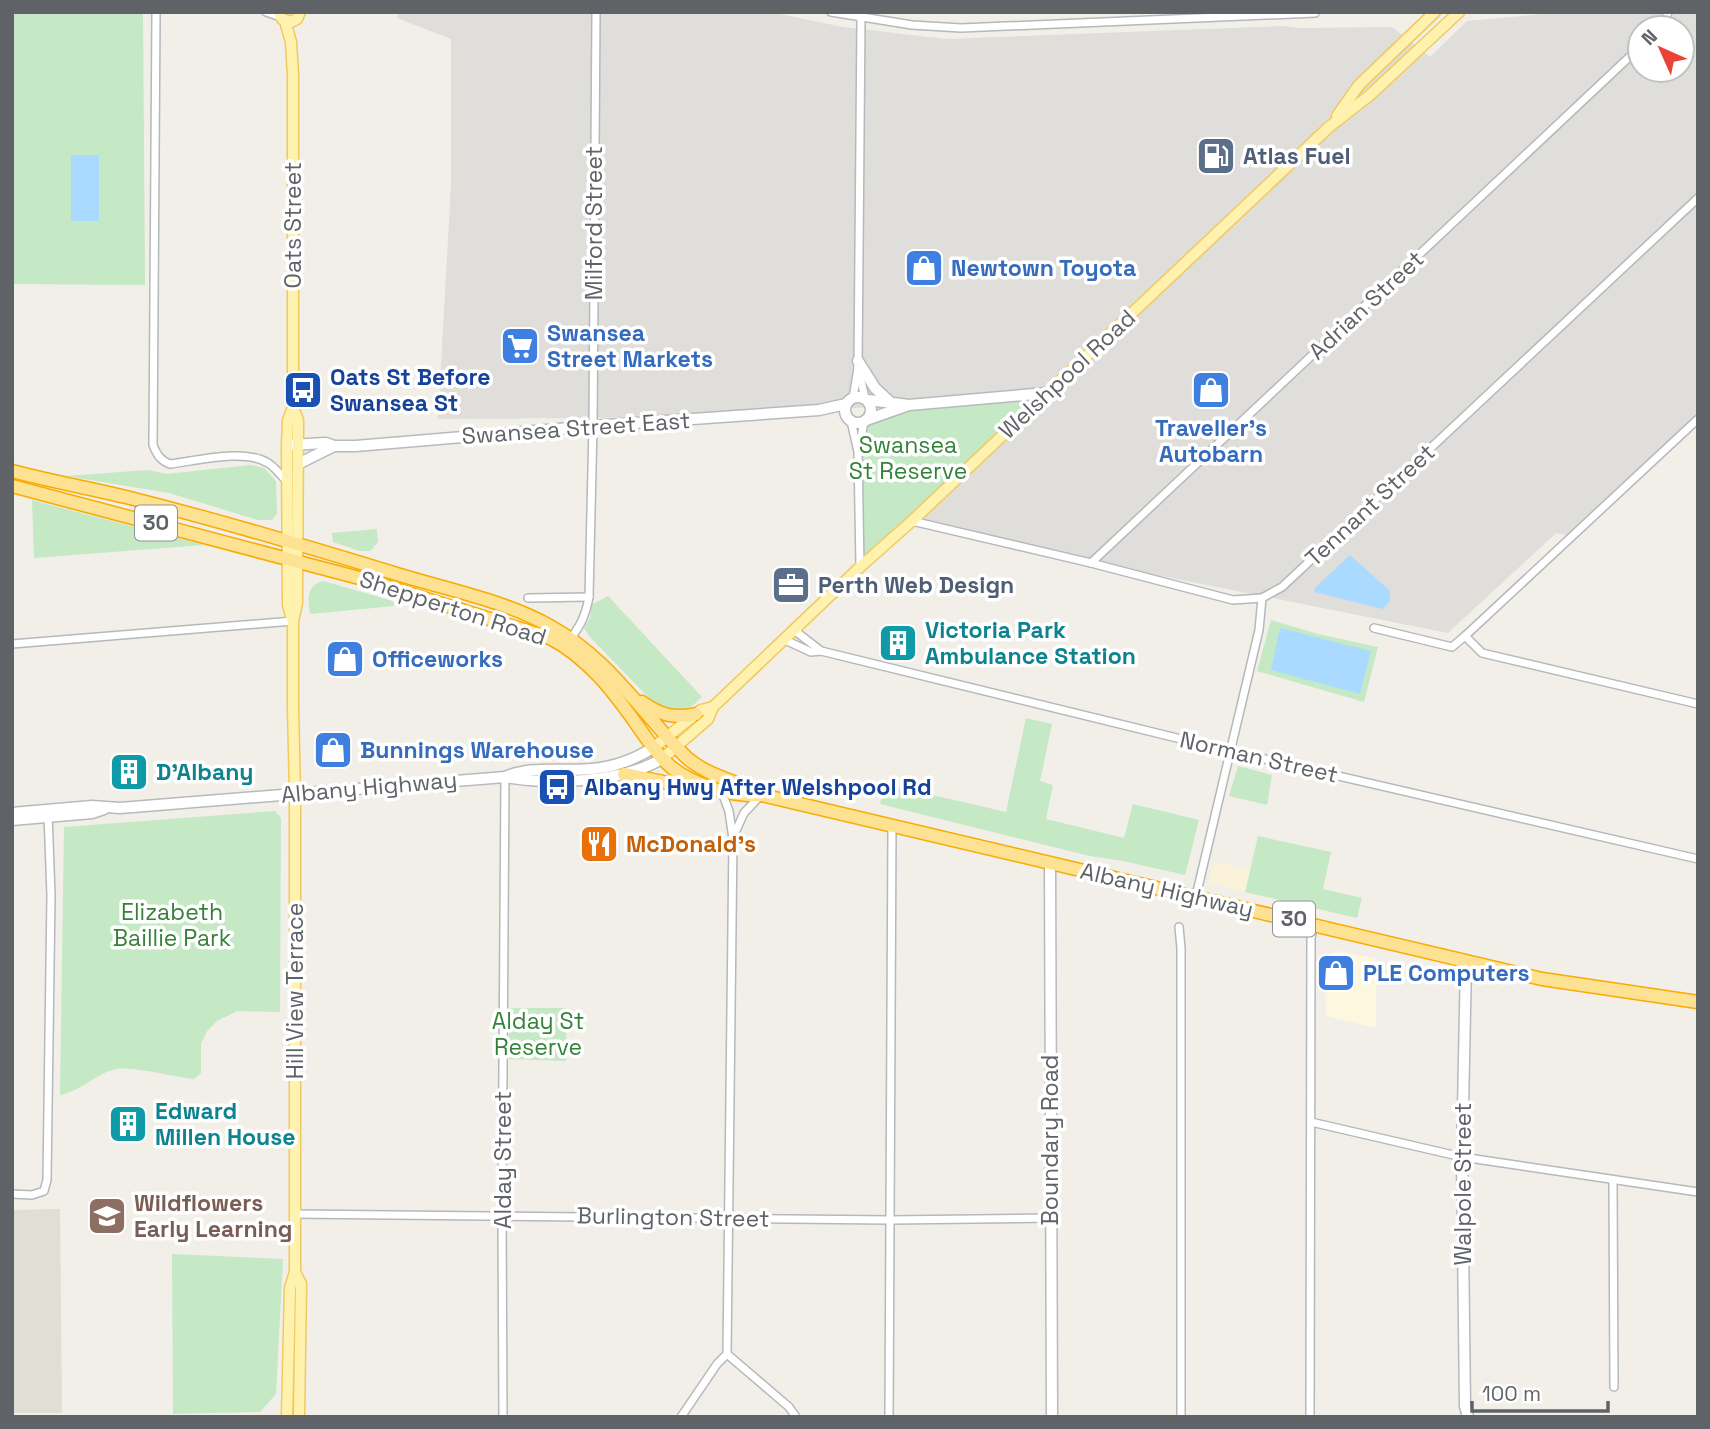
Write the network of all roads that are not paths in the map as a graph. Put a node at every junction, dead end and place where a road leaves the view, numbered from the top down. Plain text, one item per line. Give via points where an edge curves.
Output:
1 (156, 12) edge
2 (266, 12) edge
3 (596, 12) edge
4 (831, 12) edge
5 (1435, 12) edge
6 (1459, 12) edge
7 (1315, 13) edge
8 (299, 16) edge
9 (282, 17) edge
10 (861, 18) junction
11 (291, 42) junction
12 (1626, 60) edge
13 (1329, 127) junction
14 (1698, 198) edge
15 (858, 365) junction
16 (1046, 393) junction
17 (866, 399) junction
18 (850, 401) junction
19 (890, 402) junction
20 (909, 405) junction
21 (819, 410) junction
22 (849, 419) junction
23 (1698, 419) edge
24 (865, 421) junction
25 (593, 426) junction
26 (293, 444) junction
27 (334, 446) junction
28 (858, 452) junction
29 (298, 464) junction
30 (12, 471) edge
31 (288, 482) junction
32 (13, 486) edge
33 (912, 521) junction
34 (292, 542) junction
35 (293, 559) junction
36 (1091, 563) junction
37 (860, 567) junction
38 (589, 597) junction
39 (528, 598) dead end
40 (1262, 598) junction
41 (293, 621) junction
42 (1374, 628) dead end
43 (794, 630) junction
44 (1465, 636) junction
45 (571, 638) junction
46 (785, 640) junction
47 (12, 644) edge
48 (821, 651) junction
49 (628, 691) junction
50 (1698, 704) edge
51 (713, 707) junction
52 (696, 713) junction
53 (672, 742) junction
54 (654, 747) junction
55 (1230, 751) junction
56 (663, 758) junction
57 (624, 775) junction
58 (505, 777) junction
59 (716, 789) junction
60 (295, 794) junction
61 (762, 795) junction
62 (12, 813) edge
63 (48, 813) junction
64 (12, 820) edge
65 (892, 824) junction
66 (733, 839) junction
67 (1698, 859) edge
68 (1050, 862) junction
69 (1196, 896) junction
70 (1314, 924) junction
71 (1179, 927) dead end
72 (1466, 962) junction
73 (1698, 1002) edge
74 (1311, 1122) junction
75 (1462, 1157) junction
76 (1613, 1181) junction
77 (1698, 1192) edge
78 (12, 1194) edge
79 (295, 1214) junction
80 (502, 1215) junction
81 (730, 1217) junction
82 (1050, 1218) junction
83 (890, 1220) junction
84 (295, 1272) junction
85 (727, 1354) junction
86 (1614, 1387) dead end
87 (1464, 1413) edge
88 (287, 1417) edge
89 (299, 1417) edge
90 (503, 1417) edge
91 (681, 1417) edge
92 (796, 1417) edge
93 (889, 1417) edge
94 (1052, 1417) edge
95 (1181, 1417) edge
96 (1310, 1417) edge

1 - 31 street via 153,445 162,461 170,464 240,456 266,461
2 - 9 street
3 - 25 street, Milford Street
4 - 10 street
5 - 13 main road, Welshpool Road via 1359,85
6 - 13 main road, Welshpool Road
7 - 10 street via 961,28
8 - 9 main road via 291,22
8 - 11 main road, Oats Street
9 - 11 main road, Oats Street
10 - 15 street
11 - 26 main road, Oats Street via 293,408 288,420
12 - 36 street, Adrian Street
13 - 16 main road, Welshpool Road
14 - 40 street, Tennant Street via 1282,587
15 - 17 street
15 - 18 street
15 - 19 street
16 - 20 street
16 - 33 main road, Welshpool Road
17 - 18 street, Swansea Street East
17 - 19 street
17 - 24 street via 871,409
18 - 21 street, Swansea Street East
18 - 22 street
19 - 20 street
20 - 24 street
21 - 22 street, Swansea Street East
21 - 25 street, Swansea Street East
22 - 24 street, Swansea Street East
22 - 28 street
23 - 44 street
24 - 28 street
25 - 27 street, Swansea Street East
25 - 38 street, Milford Street
26 - 27 street, Swansea Street East
26 - 29 main road, Oats Street
26 - 31 main road, Oats Street
27 - 29 street, Swansea Street East
28 - 37 street
29 - 34 main road, Oats Street
30 - 34 highway, Shepperton Road / 30
31 - 34 main road, Oats Street
32 - 35 highway, Shepperton Road / 30
33 - 36 street
33 - 37 main road, Welshpool Road
34 - 35 main road, Oats Street
34 - 45 highway, Shepperton Road / 30 via 505,608
35 - 41 main road, Oats Street via 298,603
35 - 54 highway, Shepperton Road / 30 via 550,638 589,665
36 - 40 street via 1233,600
37 - 43 main road, Welshpool Road
38 - 39 street, Shepperton Road
38 - 45 street, Milford Street via 581,625
40 - 55 street via 1259,630
41 - 47 street
41 - 60 main road, Oats Street
42 - 44 street via 1452,647
43 - 46 main road, Welshpool Road
43 - 48 street, Norman Street
44 - 50 street via 1482,653
45 - 49 highway, Shepperton Road / 30
46 - 48 street, Norman Street via 811,652
46 - 51 main road, Welshpool Road
48 - 55 street, Norman Street
49 - 52 highway via 663,715
49 - 53 highway, Shepperton Road / 30
51 - 52 main road, Welshpool Road
51 - 53 main road, Welshpool Road via 708,719
52 - 53 main road, Welshpool Road
53 - 54 main road, Welshpool Road
53 - 56 main road, Welshpool Road
53 - 61 highway, Shepperton Road / 30 via 705,769
54 - 56 highway, Shepperton Road / 30
54 - 58 street, Albany Highway via 601,768 520,771
55 - 67 street, Norman Street
55 - 69 street
56 - 57 street, Albany Highway
56 - 59 highway, Shepperton Road / 30 via 672,768
57 - 58 street, Albany Highway
57 - 59 highway
58 - 60 street, Albany Highway
58 - 80 street, Alday Street
59 - 61 highway, Shepperton Road / 30 via 742,796
59 - 66 street via 729,811
60 - 63 street, Albany Highway via 92,806
60 - 79 main road, Hill View Terrace
61 - 65 highway, Albany Highway / 30
61 - 66 street via 744,813
62 - 63 street, Albany Highway
63 - 64 street, Albany Highway
63 - 78 street via 47,1180 44,1191
65 - 68 highway, Albany Highway / 30
65 - 83 street
66 - 81 street
68 - 69 highway, Albany Highway / 30
68 - 82 street, Boundary Road
69 - 70 highway, Albany Highway / 30
70 - 72 highway, Albany Highway / 30
70 - 74 street
71 - 95 street
72 - 73 highway, Albany Highway / 30 via 1542,979
72 - 75 street, Walpole Street
74 - 75 street
74 - 96 street
75 - 76 street
75 - 87 street, Walpole Street
76 - 77 street
76 - 86 street
79 - 80 street, Burlington Street
79 - 84 main road, Hill View Terrace
80 - 81 street, Burlington Street
80 - 90 street, Alday Street
81 - 83 street, Burlington Street
81 - 85 street
82 - 83 street, Burlington Street
82 - 94 street, Boundary Road
83 - 93 street
84 - 88 main road, Hill View Terrace via 290,1288
84 - 89 main road, Hill View Terrace via 301,1284
85 - 91 street
85 - 92 street

